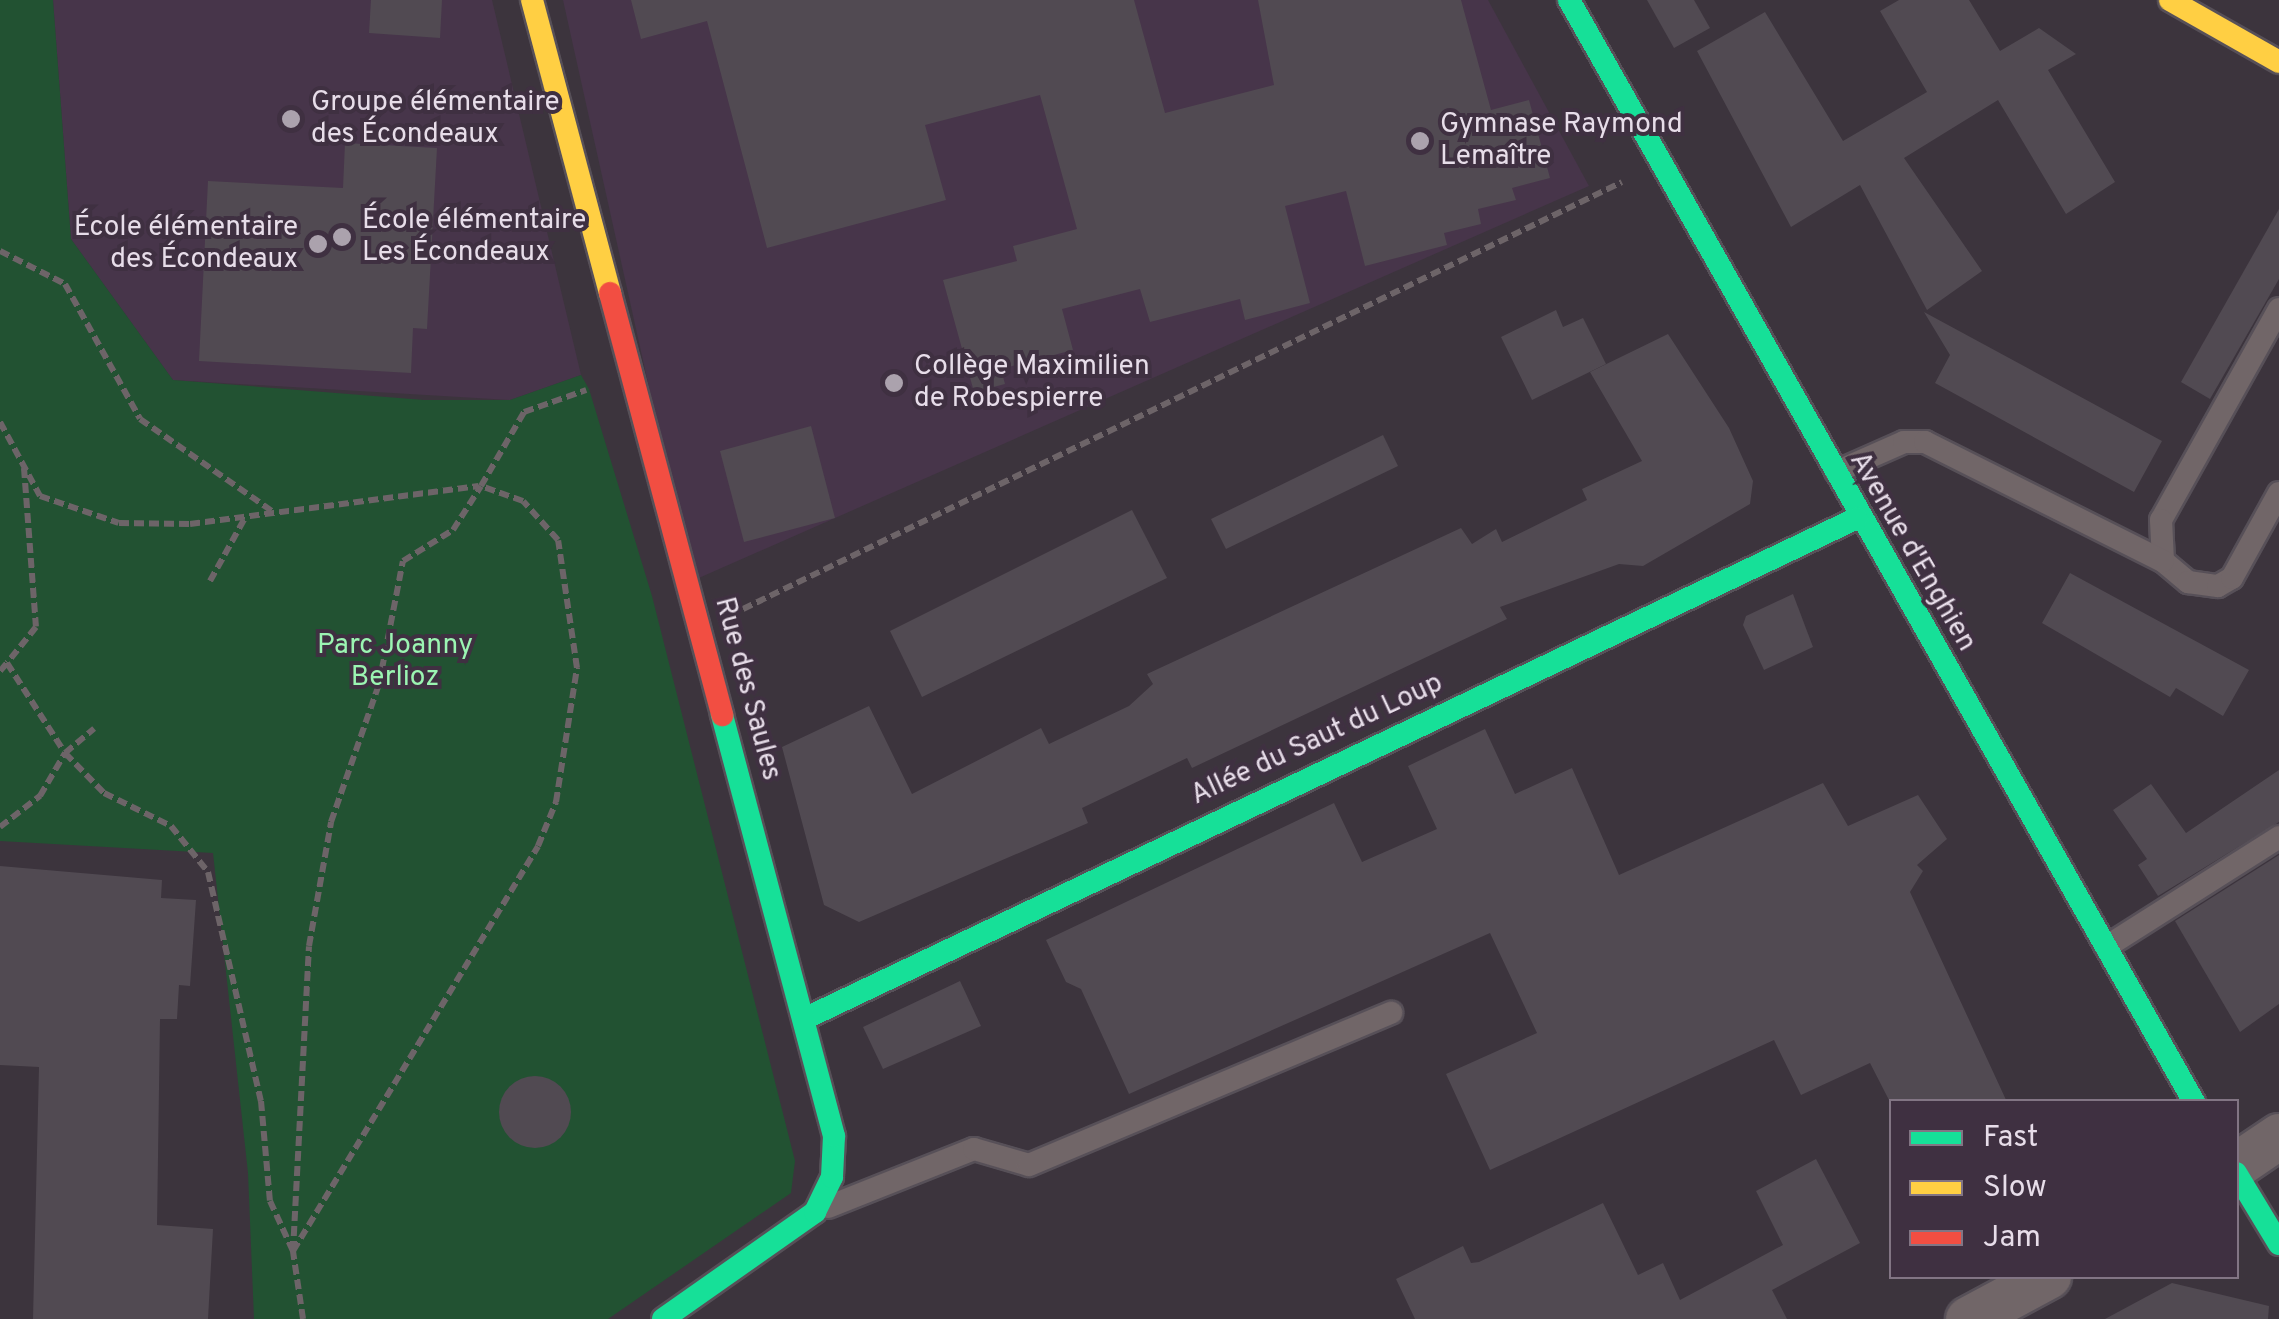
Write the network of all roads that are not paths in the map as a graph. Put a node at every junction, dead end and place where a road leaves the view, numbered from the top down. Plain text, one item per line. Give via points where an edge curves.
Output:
1 (532, 0) edge
2 (1566, 0) edge
3 (2170, 0) edge
4 (2279, 62) edge
5 (2279, 309) edge
6 (1833, 474) junction
7 (2279, 493) edge
8 (1857, 518) junction
9 (2163, 561) junction
10 (2279, 838) edge
11 (2106, 947) junction
12 (1391, 1013) dead end
13 (804, 1018) junction
14 (2192, 1099) edge
15 (2279, 1136) edge
16 (2239, 1163) edge
17 (2239, 1178) edge
18 (815, 1212) junction
19 (2279, 1244) edge
20 (2042, 1279) edge
21 (663, 1319) edge
22 (1968, 1319) edge

1 - 13 street, Rue des Saules
2 - 6 street, Avenue d'Enghien
3 - 4 street
5 - 9 lane via 2161,520
6 - 8 street, Avenue d'Enghien
6 - 9 lane via 1904,442 1925,442
7 - 9 lane via 2232,578 2218,586 2188,582
8 - 11 street, Avenue d'Enghien
8 - 13 street, Allée du Saut du Loup
10 - 11 lane
11 - 14 street, Avenue d'Enghien
12 - 18 lane via 1029,1165 974,1149
13 - 18 street, Rue des Saules via 834,1136 832,1177
15 - 16 street
17 - 19 street
18 - 21 street
20 - 22 street

